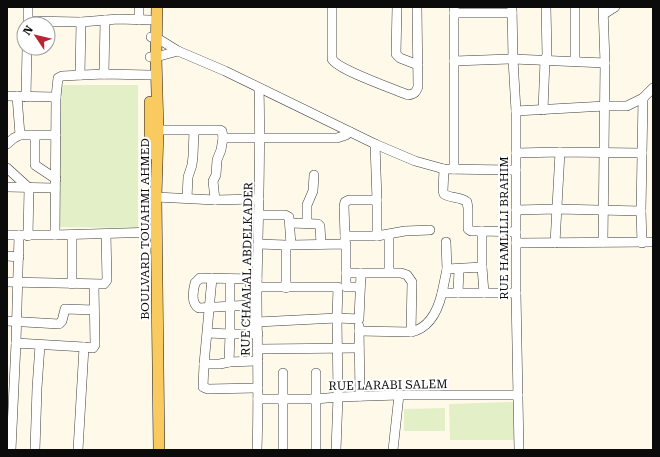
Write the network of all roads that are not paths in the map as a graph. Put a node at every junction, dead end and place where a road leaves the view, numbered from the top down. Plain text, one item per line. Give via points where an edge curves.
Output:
1 (139, 7) edge
2 (150, 7) edge
3 (157, 7) edge
4 (332, 7) edge
5 (397, 7) edge
6 (417, 7) edge
7 (546, 7) edge
8 (575, 7) edge
9 (615, 7) edge
10 (454, 10) edge
11 (512, 10) edge
12 (604, 10) edge
13 (105, 20) junction
14 (139, 20) junction
15 (150, 20) junction
16 (56, 22) edge
17 (81, 22) junction
18 (154, 38) junction
19 (178, 51) junction
20 (26, 56) edge
21 (153, 57) junction
22 (513, 58) junction
23 (545, 60) junction
24 (454, 61) junction
25 (575, 61) junction
26 (605, 63) junction
27 (418, 65) junction
28 (104, 74) junction
29 (80, 75) junction
30 (150, 75) junction
31 (259, 88) junction
32 (653, 88) edge
33 (7, 96) edge
34 (22, 96) junction
35 (56, 97) junction
36 (643, 98) junction
37 (604, 106) junction
38 (543, 110) junction
39 (516, 111) junction
40 (158, 130) junction
41 (194, 131) junction
42 (350, 132) junction
43 (20, 135) junction
44 (56, 135) junction
45 (35, 136) junction
46 (223, 138) junction
47 (260, 138) junction
48 (7, 144) edge
49 (375, 144) junction
50 (560, 152) junction
51 (604, 152) junction
52 (516, 153) junction
53 (642, 153) junction
54 (7, 168) edge
55 (444, 169) junction
56 (454, 169) junction
57 (516, 170) junction
58 (314, 175) dead end
59 (56, 179) junction
60 (7, 187) edge
61 (29, 188) junction
62 (55, 188) junction
63 (156, 197) junction
64 (187, 198) junction
65 (259, 199) junction
66 (215, 200) junction
67 (377, 200) junction
68 (557, 209) junction
69 (516, 210) junction
70 (603, 210) junction
71 (641, 211) junction
72 (258, 215) junction
73 (290, 222) junction
74 (307, 222) junction
75 (430, 230) dead end
76 (482, 231) junction
77 (516, 232) junction
78 (154, 233) junction
79 (106, 234) junction
80 (7, 235) edge
81 (24, 235) junction
82 (55, 235) junction
83 (72, 235) junction
84 (389, 235) junction
85 (377, 236) junction
86 (345, 240) junction
87 (446, 242) dead end
88 (603, 242) junction
89 (653, 242) edge
90 (516, 243) junction
91 (555, 243) junction
92 (642, 243) junction
93 (258, 244) junction
94 (320, 244) junction
95 (288, 245) junction
96 (7, 256) edge
97 (19, 256) junction
98 (482, 267) junction
99 (447, 269) junction
100 (459, 269) junction
101 (389, 272) junction
102 (346, 273) junction
103 (361, 273) junction
104 (212, 278) junction
105 (230, 279) junction
106 (255, 281) junction
107 (7, 282) edge
108 (17, 283) junction
109 (72, 284) junction
110 (94, 285) junction
111 (342, 287) junction
112 (360, 287) junction
113 (286, 288) junction
114 (442, 293) junction
115 (458, 293) junction
116 (484, 293) junction
117 (516, 293) junction
118 (230, 306) junction
119 (250, 306) junction
120 (210, 307) junction
121 (94, 310) junction
122 (337, 318) junction
123 (359, 319) junction
124 (12, 321) edge
125 (258, 322) junction
126 (359, 331) junction
127 (411, 332) junction
128 (208, 333) junction
129 (230, 334) junction
130 (254, 334) junction
131 (16, 343) junction
132 (40, 344) junction
133 (84, 347) junction
134 (338, 348) junction
135 (359, 348) junction
136 (258, 349) junction
137 (258, 361) junction
138 (229, 362) junction
139 (204, 364) junction
140 (283, 373) dead end
141 (316, 373) dead end
142 (11, 383) edge
143 (258, 388) junction
144 (518, 395) junction
145 (360, 396) junction
146 (399, 396) junction
147 (338, 397) junction
148 (258, 399) junction
149 (283, 399) junction
150 (316, 399) junction
151 (10, 417) edge
152 (9, 436) edge
153 (283, 449) edge
154 (316, 449) edge
155 (11, 450) edge
156 (35, 450) edge
157 (78, 450) edge
158 (152, 450) edge
159 (159, 450) edge
160 (258, 450) edge
161 (336, 450) edge
162 (392, 450) edge
163 (519, 450) edge

1 - 14 street
2 - 15 main road, BOULVARD TOUAHMI AHMED
3 - 18 main road, BOULVARD TOUAHMI AHMED
4 - 27 street via 332,59 336,64 408,95 416,92 418,87
5 - 27 street via 396,54
6 - 27 street
7 - 23 street
8 - 25 street
9 - 12 street
10 - 11 street
10 - 24 street
11 - 22 street, RUE HAMLILLI BRAHIM
12 - 26 street
13 - 14 street
13 - 17 street
13 - 28 street
14 - 15 street
15 - 18 main road, BOULVARD TOUAHMI AHMED
16 - 17 street
17 - 29 street
18 - 19 street
18 - 21 main road, BOULVARD TOUAHMI AHMED
19 - 21 street
19 - 31 street
20 - 34 street
21 - 30 main road, BOULVARD TOUAHMI AHMED
21 - 40 main road, BOULVARD TOUAHMI AHMED
22 - 23 street
22 - 24 street
22 - 39 street, RUE HAMLILLI BRAHIM
23 - 25 street
23 - 38 street
24 - 56 street
25 - 26 street
26 - 37 street
28 - 29 street
28 - 30 street
29 - 35 street via 58,78
30 - 78 main road, BOULVARD TOUAHMI AHMED
31 - 42 street
31 - 47 street, RUE CHAALAL ABDELKADER
32 - 36 street
33 - 34 street
34 - 35 street
34 - 43 street
35 - 44 street
36 - 37 street via 627,106
36 - 53 street
37 - 38 street
37 - 51 street
38 - 39 street
39 - 52 street, RUE HAMLILLI BRAHIM
40 - 41 street
40 - 63 main road, BOULVARD TOUAHMI AHMED
41 - 46 street via 220,130
41 - 64 street
42 - 47 street via 336,138
42 - 49 street
43 - 45 street
43 - 48 street
44 - 45 street
44 - 59 street
45 - 59 street via 35,165
46 - 47 street
46 - 66 street via 213,181
47 - 65 street, RUE CHAALAL ABDELKADER
49 - 55 street via 414,161
49 - 67 street
50 - 51 street
50 - 52 street
50 - 68 street
51 - 53 street
51 - 70 street
52 - 57 street, RUE HAMLILLI BRAHIM
53 - 71 street
54 - 61 street
55 - 56 street
55 - 76 street via 444,194 448,197 460,197 466,202 468,229
56 - 57 street
57 - 69 street, RUE HAMLILLI BRAHIM
58 - 74 street via 313,191 307,205
59 - 62 street
60 - 61 street
61 - 62 street
61 - 81 street
62 - 82 street
63 - 64 street
63 - 78 main road, BOULVARD TOUAHMI AHMED
64 - 66 street
65 - 66 street
65 - 72 street, RUE CHAALAL ABDELKADER
67 - 85 street
67 - 86 street via 346,202
68 - 69 street
68 - 70 street
68 - 91 street
69 - 77 street, RUE HAMLILLI BRAHIM
70 - 71 street
70 - 88 street
71 - 92 street
72 - 73 street via 285,215 289,217
72 - 93 street, RUE CHAALAL ABDELKADER
73 - 74 street
73 - 95 street
74 - 94 street via 320,226
75 - 84 street
76 - 77 street
76 - 98 street
77 - 90 street, RUE HAMLILLI BRAHIM
78 - 79 street
78 - 158 main road, BOULVARD TOUAHMI AHMED
78 - 159 main road, BOULVARD TOUAHMI AHMED
79 - 83 street
79 - 110 street via 107,280 104,284
80 - 81 street
81 - 82 street
81 - 97 street
82 - 83 street
83 - 109 street
84 - 85 street
84 - 101 street
85 - 86 street
86 - 94 street
86 - 102 street
87 - 99 street
88 - 91 street
88 - 92 street
89 - 92 street
90 - 91 street
90 - 117 street, RUE HAMLILLI BRAHIM
93 - 95 street
93 - 106 street, RUE CHAALAL ABDELKADER
94 - 95 street
95 - 113 street
96 - 97 street
97 - 108 street
98 - 100 street
98 - 116 street
99 - 100 street
99 - 114 street
100 - 115 street
101 - 103 street
101 - 127 street via 407,275 412,282
102 - 103 street
102 - 111 street
103 - 112 street
104 - 105 street
104 - 120 street
104 - 120 street via 200,278 194,286 194,305 199,308
105 - 106 street
105 - 118 street
106 - 113 street
106 - 119 street
106 - 125 street, RUE CHAALAL ABDELKADER
107 - 108 street
108 - 109 street
108 - 124 street
109 - 110 street
110 - 121 street
111 - 112 street
111 - 113 street
111 - 122 street
112 - 123 street
114 - 115 street
114 - 127 street via 436,313 418,331
115 - 116 street
116 - 117 street
117 - 144 street, RUE HAMLILLI BRAHIM
118 - 119 street
118 - 120 street
118 - 129 street
119 - 130 street
120 - 128 street
121 - 124 street via 65,309 59,324
121 - 133 street via 95,345 93,348
122 - 123 street
122 - 125 street
122 - 134 street
123 - 126 street
124 - 131 street
125 - 130 street, RUE CHAALAL ABDELKADER
126 - 127 street
126 - 135 street
128 - 129 street
128 - 139 street
129 - 130 street
129 - 138 street
130 - 136 street, RUE CHAALAL ABDELKADER
131 - 132 street
131 - 142 street
132 - 133 street
132 - 156 street
133 - 157 street
134 - 135 street
134 - 136 street
134 - 147 street
135 - 145 street
136 - 137 street, RUE CHAALAL ABDELKADER
137 - 138 street
137 - 143 street, RUE CHAALAL ABDELKADER
138 - 139 street
139 - 143 street via 204,388
140 - 149 street
141 - 150 street
142 - 151 street
143 - 148 street, RUE CHAALAL ABDELKADER
144 - 146 street, RUE LARABI SALEM
144 - 163 street, RUE HAMLILLI BRAHIM
145 - 146 street, RUE LARABI SALEM
145 - 147 street, RUE LARABI SALEM
146 - 162 street
147 - 150 street, RUE LARABI SALEM
147 - 161 street
148 - 149 street, RUE LARABI SALEM
148 - 160 street, RUE CHAALAL ABDELKADER
149 - 150 street, RUE LARABI SALEM
149 - 153 street
150 - 154 street
151 - 152 street
152 - 155 street

